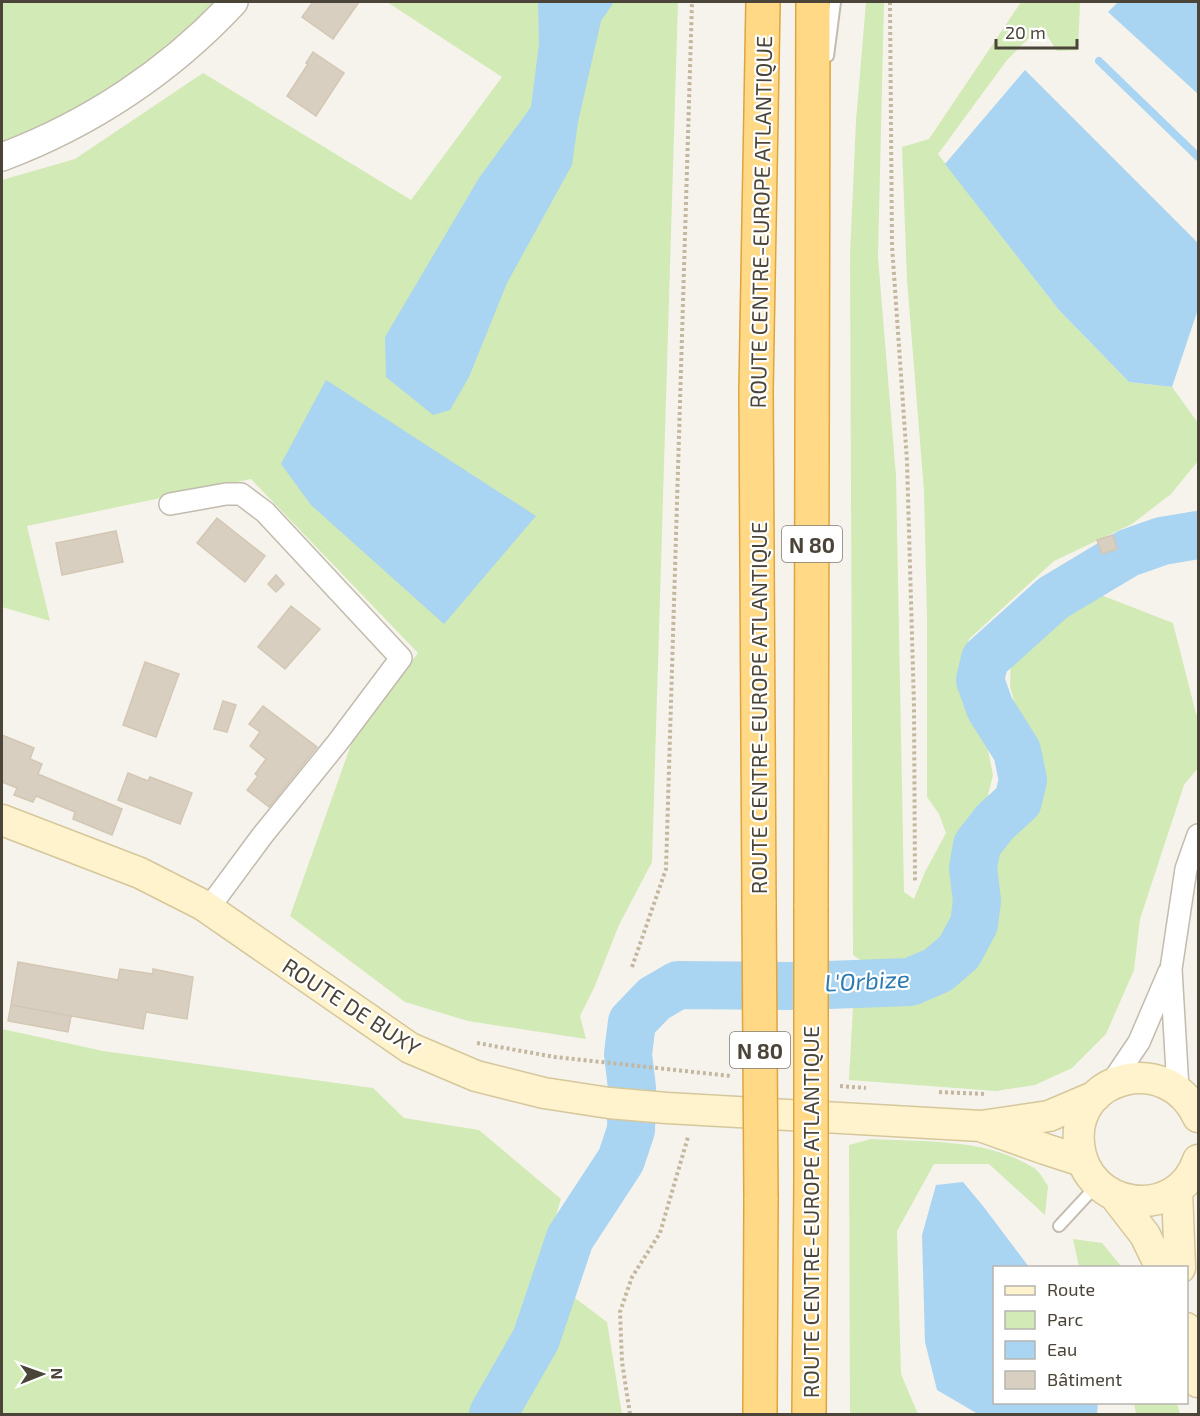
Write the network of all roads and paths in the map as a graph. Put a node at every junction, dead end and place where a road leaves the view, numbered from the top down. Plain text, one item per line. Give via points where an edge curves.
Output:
1 (234, 2) edge
2 (692, 2) edge
3 (763, 2) edge
4 (813, 2) edge
5 (835, 2) edge
6 (890, 2) edge
7 (2, 157) edge
8 (812, 182) junction
9 (170, 504) dead end
10 (2, 820) edge
11 (1198, 835) edge
12 (915, 883) dead end
13 (208, 909) junction
14 (632, 967) dead end
15 (1171, 969) junction
16 (467, 1039) dead end
17 (742, 1077) dead end
18 (834, 1086) dead end
19 (868, 1088) dead end
20 (1103, 1090) junction
21 (938, 1092) dead end
22 (997, 1094) dead end
23 (1192, 1105) edge
24 (681, 1109) junction
25 (981, 1126) junction
26 (1198, 1164) edge
27 (1098, 1180) junction
28 (1177, 1190) junction
29 (1059, 1226) dead end
30 (1160, 1266) edge
31 (1180, 1266) edge
32 (1188, 1337) edge
33 (1198, 1382) edge
34 (630, 1414) edge
35 (760, 1414) edge
36 (809, 1414) edge

1 - 7 street via 165,67 100,111
2 - 14 path via 666,869
3 - 35 highway, ROUTE CENTRE-EUROPE ATLANTIQUE / N 80, bridge via 756,390
4 - 8 highway, ROUTE CENTRE-EUROPE ATLANTIQUE / N 80
5 - 8 lane
6 - 12 path via 892,246 907,461
8 - 36 highway, ROUTE CENTRE-EUROPE ATLANTIQUE / N 80, bridge
9 - 13 street via 241,494 265,512 401,658
10 - 13 main road, ROUTE DE BUXY via 140,873
11 - 15 street via 1186,869
13 - 24 main road, ROUTE DE BUXY via 410,1048 476,1076 544,1093
15 - 20 street via 1139,1042
15 - 23 street
16 - 17 path via 555,1057
18 - 19 path
20 - 23 main road via 1127,1078 1145,1077 1162,1081
20 - 25 main road via 1049,1116
20 - 27 main road via 1085,1110 1078,1144
21 - 22 path
24 - 25 main road, ROUTE DE BUXY
24 - 34 path via 660,1233 632,1277 620,1312
25 - 27 main road via 1045,1149
26 - 28 main road
27 - 28 main road via 1130,1201 1162,1198
27 - 29 lane
27 - 30 main road via 1145,1235
28 - 31 main road
32 - 33 main road

